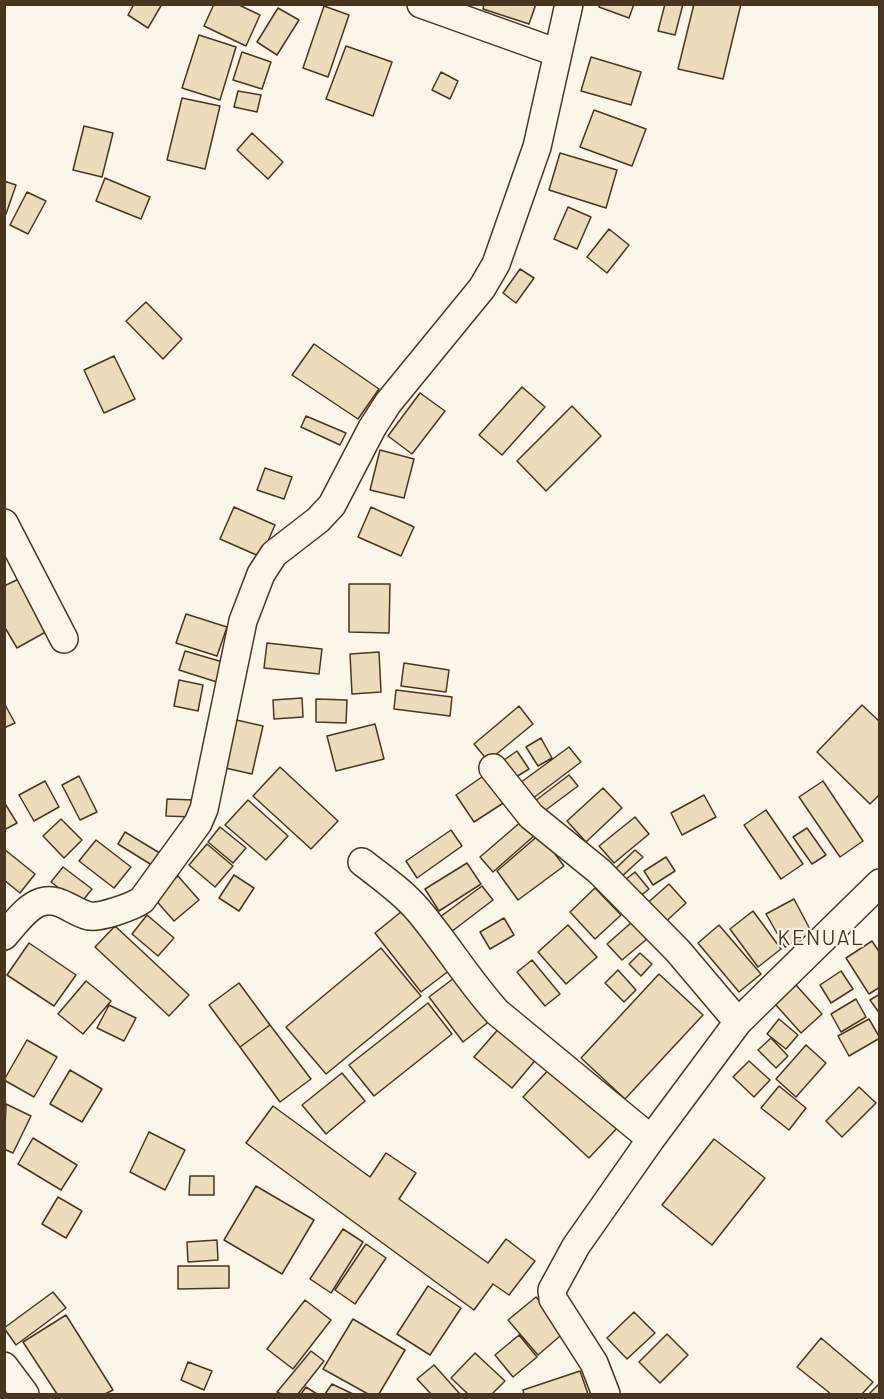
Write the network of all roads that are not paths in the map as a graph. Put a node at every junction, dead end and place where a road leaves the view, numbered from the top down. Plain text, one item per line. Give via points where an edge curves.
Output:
1 (421, 4) edge
2 (569, 4) edge
3 (558, 53) junction
4 (4, 523) edge
5 (64, 639) dead end
6 (493, 768) dead end
7 (362, 862) dead end
8 (879, 883) edge
9 (4, 936) edge
10 (738, 1022) junction
11 (651, 1139) junction
12 (4, 1366) edge
13 (25, 1394) edge
14 (606, 1395) edge

1 - 3 street
2 - 3 street
3 - 9 street via 537,147 496,264 482,288 388,404 332,505 274,554 261,574 243,621 198,823 136,904 89,916 52,899 39,902
4 - 5 street
6 - 10 street via 531,816 599,872 678,951
7 - 11 street via 418,909 497,1012
8 - 10 street
10 - 11 street
11 - 14 street via 576,1246 552,1290 553,1299 594,1363
12 - 13 street

